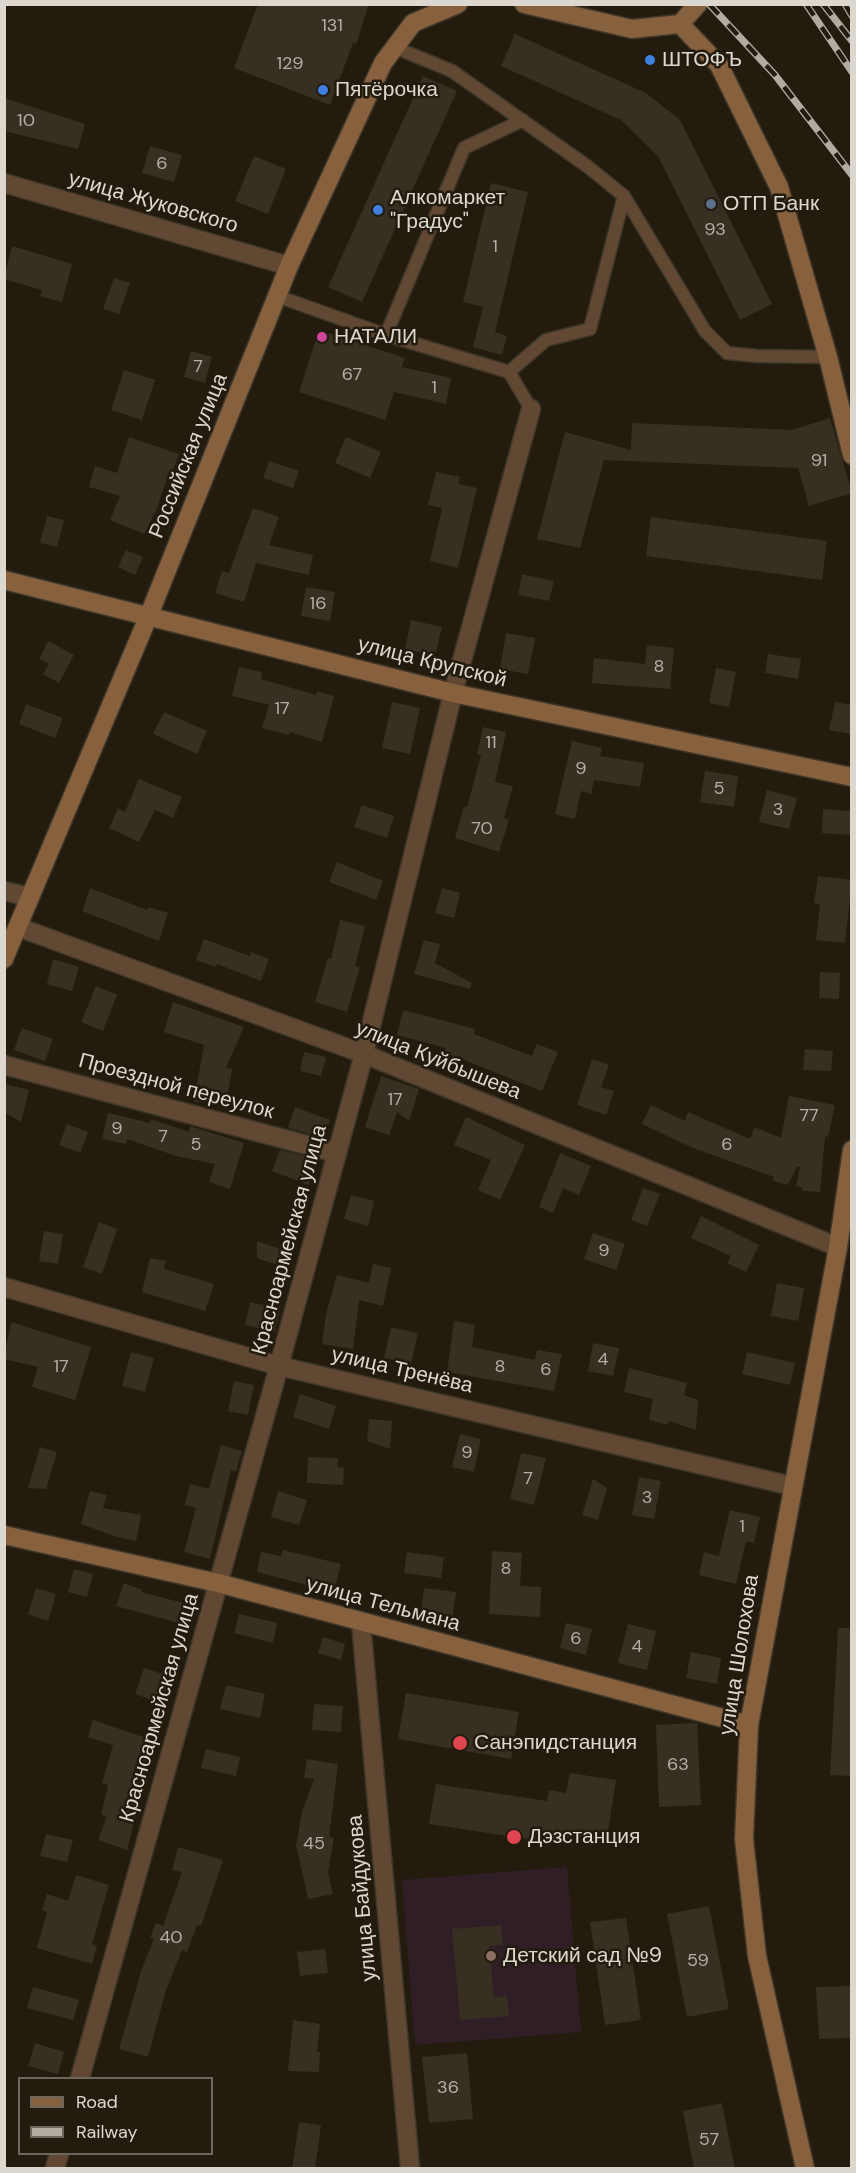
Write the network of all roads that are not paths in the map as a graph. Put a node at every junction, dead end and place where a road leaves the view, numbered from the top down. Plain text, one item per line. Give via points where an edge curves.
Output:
1 (458, 4) edge
2 (524, 4) edge
3 (698, 4) edge
4 (680, 24) junction
5 (394, 47) junction
6 (523, 120) junction
7 (4, 183) edge
8 (624, 196) junction
9 (290, 266) junction
10 (277, 296) junction
11 (386, 335) junction
12 (828, 357) junction
13 (509, 372) junction
14 (531, 409) joint
15 (852, 455) edge
16 (4, 580) edge
17 (149, 615) junction
18 (453, 693) junction
19 (852, 777) edge
20 (4, 891) edge
21 (30, 897) junction
22 (18, 927) junction
23 (4, 959) edge
24 (364, 1054) junction
25 (4, 1065) edge
26 (852, 1150) edge
27 (337, 1153) junction
28 (838, 1247) junction
29 (4, 1287) edge
30 (279, 1366) junction
31 (792, 1486) junction
32 (4, 1535) edge
33 (218, 1583) junction
34 (361, 1623) junction
35 (749, 1725) junction
36 (81, 2077) edge
37 (410, 2169) edge
38 (805, 2169) edge

1 - 5 street, Российская улица via 413,23
2 - 4 street via 632,29
3 - 4 street
4 - 12 street via 719,65 779,187
5 - 6 lane via 452,71
5 - 9 street, Российская улица via 382,63
6 - 8 lane
6 - 11 lane via 464,148
7 - 9 street, улица Жуковского
8 - 12 lane via 705,331 727,353
8 - 13 lane via 590,329 546,340
9 - 10 street, Российская улица
10 - 11 lane
10 - 17 street, Российская улица
11 - 13 lane
12 - 15 street
13 - 14 lane
14 - 18 street, Красноармейская улица
16 - 17 street, улица Крупской
17 - 18 street, улица Крупской
17 - 21 street, Российская улица
18 - 19 street, улица Крупской
18 - 24 street, Красноармейская улица
20 - 21 street
21 - 22 street, Российская улица
22 - 23 street, Российская улица
22 - 24 street, улица Куйбышева
24 - 27 street, Красноармейская улица
24 - 28 street, улица Куйбышева
25 - 27 street, Проездной переулок
26 - 28 street, улица Шолохова
27 - 30 street, Красноармейская улица
28 - 31 street, улица Шолохова
29 - 30 street, улица Тренёва
30 - 31 street, улица Тренёва
30 - 33 street, Красноармейская улица
31 - 35 street, улица Шолохова
32 - 33 street, улица Тельмана
33 - 34 street, улица Тельмана
33 - 36 street, Красноармейская улица
34 - 35 street, улица Тельмана
34 - 37 street, улица Байдукова
35 - 38 street, улица Шолохова via 744,1839 757,1956

